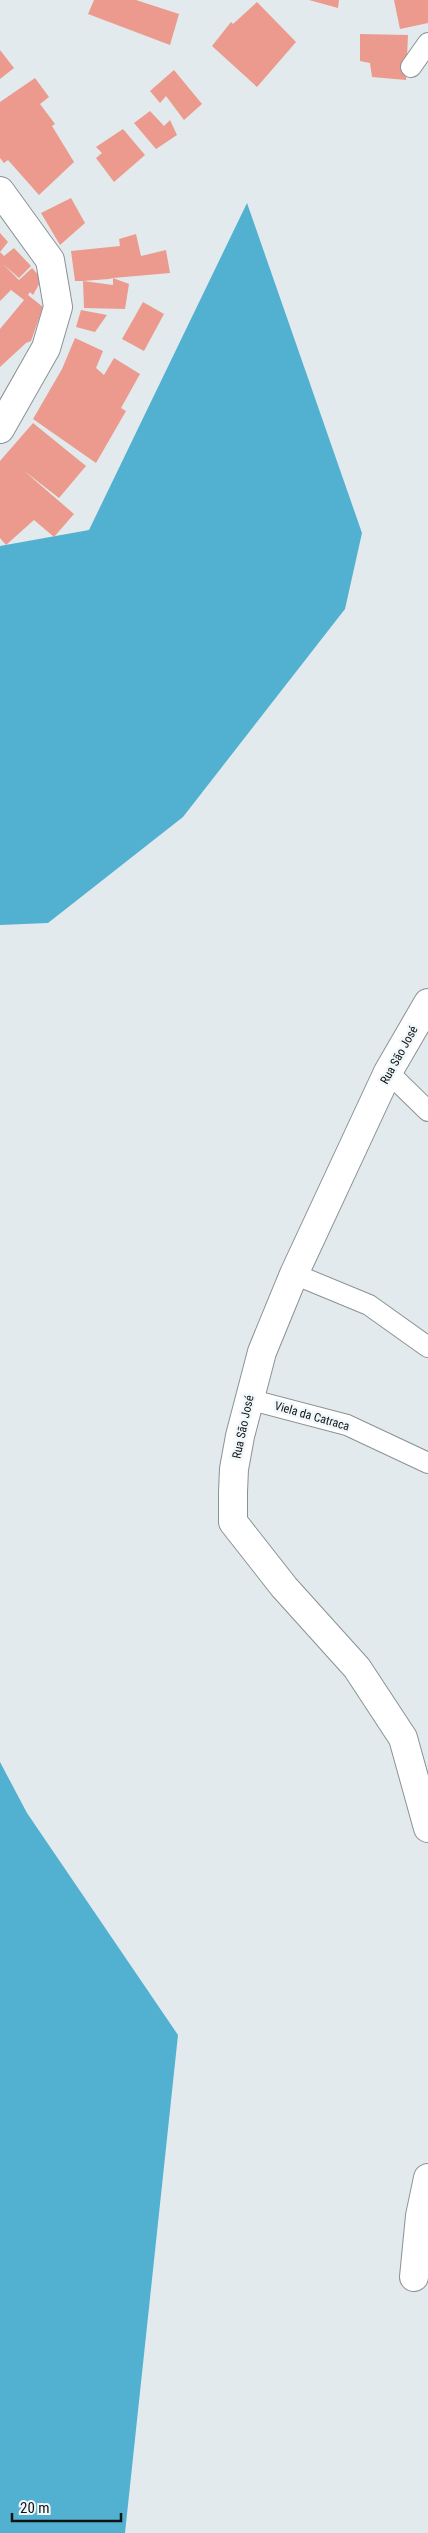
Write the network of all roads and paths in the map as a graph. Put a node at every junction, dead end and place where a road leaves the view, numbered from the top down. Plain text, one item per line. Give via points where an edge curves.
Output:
1 (428, 43) edge
2 (411, 67) dead end
3 (0, 191) edge
4 (0, 429) edge
5 (428, 1003) edge
6 (388, 1072) junction
7 (428, 1112) edge
8 (294, 1274) junction
9 (428, 1346) edge
10 (248, 1398) junction
11 (428, 1463) edge
12 (428, 1828) edge
13 (428, 2178) edge
14 (414, 2277) dead end

1 - 2 lane
3 - 4 street via 50,260 58,307 46,348
5 - 6 street, Rua São José
6 - 7 lane
6 - 8 street, Rua São José
8 - 9 lane via 368,1305
8 - 10 street, Rua São José via 262,1352
10 - 11 lane, Viela da Catraca via 347,1425
10 - 12 street, Rua São José via 234,1469 234,1522 284,1587 356,1668 403,1738
13 - 14 street via 420,2216

